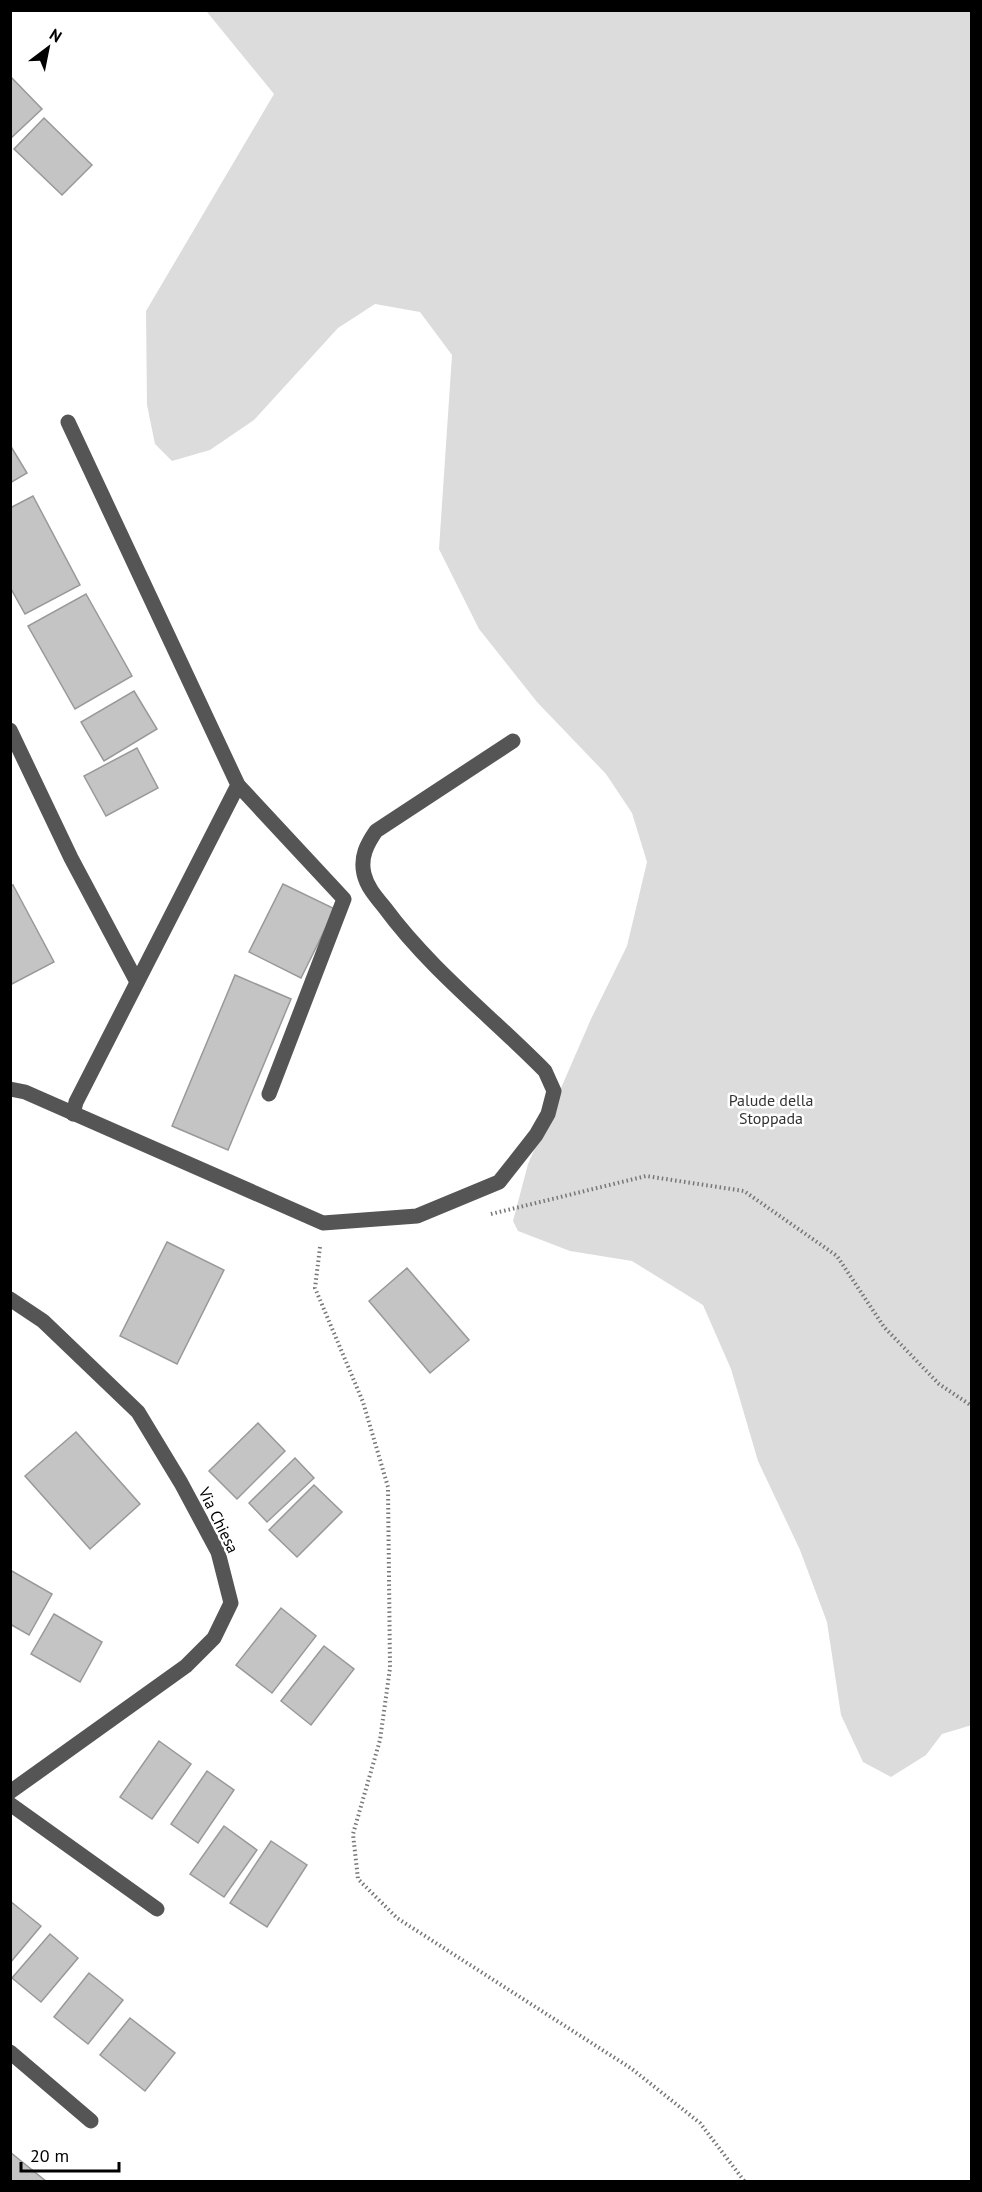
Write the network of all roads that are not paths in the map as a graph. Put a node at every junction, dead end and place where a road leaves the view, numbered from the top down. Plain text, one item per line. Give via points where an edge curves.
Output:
1 (68, 422) dead end
2 (10, 730) edge
3 (513, 741) dead end
4 (238, 785) junction
5 (137, 982) junction
6 (10, 1089) edge
7 (269, 1094) dead end
8 (73, 1114) junction
9 (10, 1299) edge
10 (10, 1792) edge
11 (10, 1804) edge
12 (157, 1909) dead end
13 (10, 2052) edge
14 (91, 2121) dead end

1 - 4 street
2 - 5 street via 71,858
3 - 8 street via 376,831 366,845 362,861 368,886 408,939 545,1071 554,1091 548,1114 536,1135 499,1182 417,1216 322,1223
4 - 5 street
4 - 7 street via 344,899
5 - 8 street
6 - 8 street
9 - 10 street, Via Chiesa via 43,1321 138,1412 218,1552 231,1603 214,1638 186,1666
11 - 12 street
13 - 14 street

